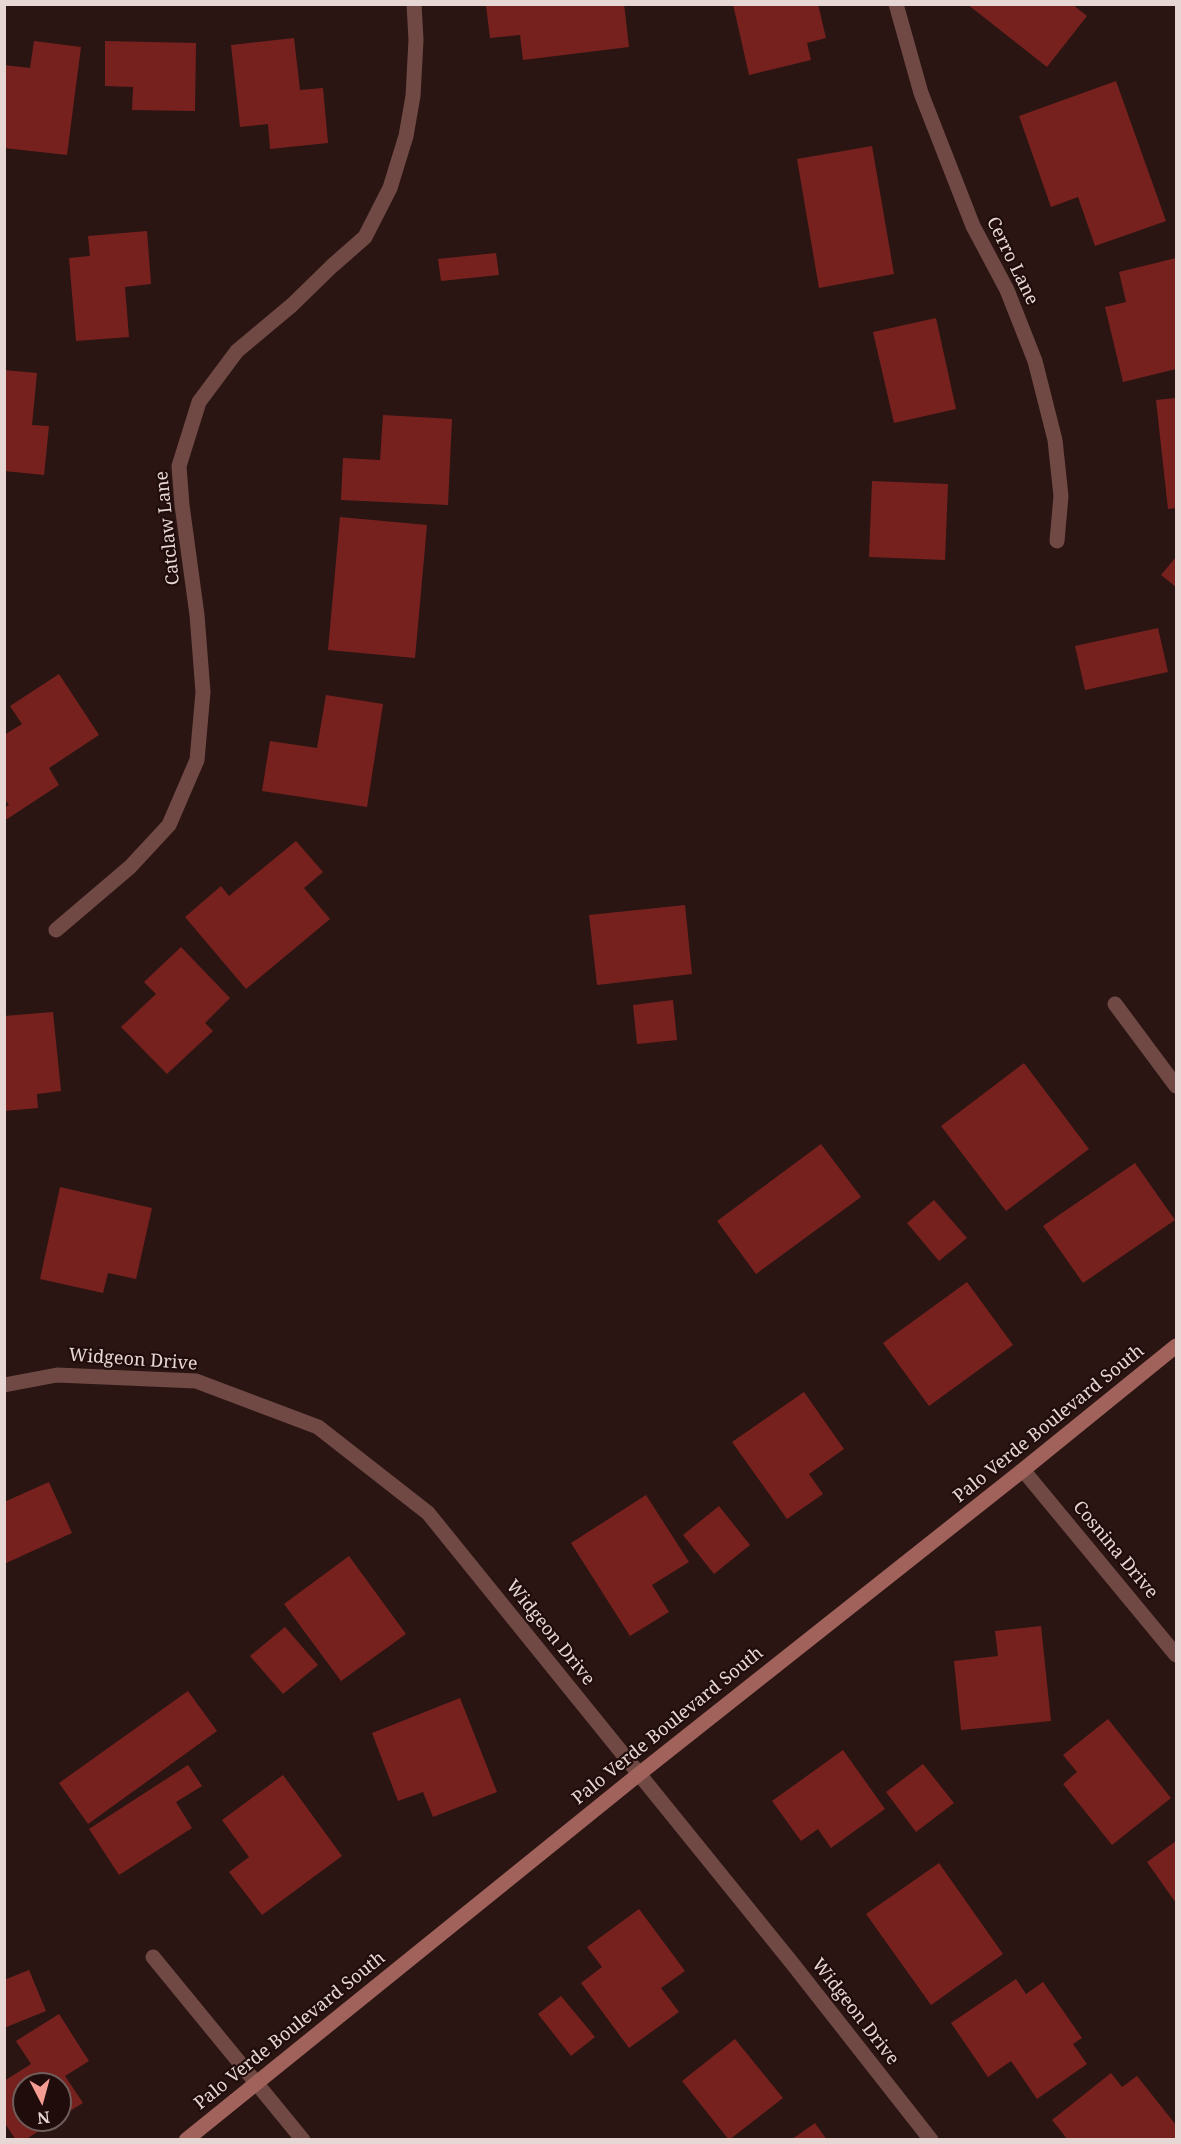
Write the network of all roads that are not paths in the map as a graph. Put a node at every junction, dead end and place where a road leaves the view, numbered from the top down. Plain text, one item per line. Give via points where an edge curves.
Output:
1 (414, 4) edge
2 (896, 4) edge
3 (1057, 541) dead end
4 (56, 930) dead end
5 (1115, 1004) dead end
6 (1176, 1086) edge
7 (1176, 1346) edge
8 (4, 1385) edge
9 (1023, 1470) junction
10 (1176, 1655) edge
11 (639, 1774) junction
12 (153, 1956) dead end
13 (257, 2083) junction
14 (186, 2139) edge
15 (303, 2139) edge
16 (931, 2139) edge

1 - 4 street, Catclaw Lane via 413,96 390,188 365,237 237,351 199,402 179,466 203,692 197,760 169,825 130,867
2 - 3 street, Cerro Lane via 921,93 973,226 1007,290 1035,361 1055,440 1061,496
5 - 6 street
7 - 9 main road, Palo Verde Boulevard South
8 - 11 street, Widgeon Drive via 57,1375 196,1381 318,1427 428,1513
9 - 10 street, Cosnina Drive
9 - 11 main road, Palo Verde Boulevard South
11 - 13 main road, Palo Verde Boulevard South
11 - 16 street, Widgeon Drive
12 - 13 street
13 - 14 main road, Palo Verde Boulevard South
13 - 15 street

